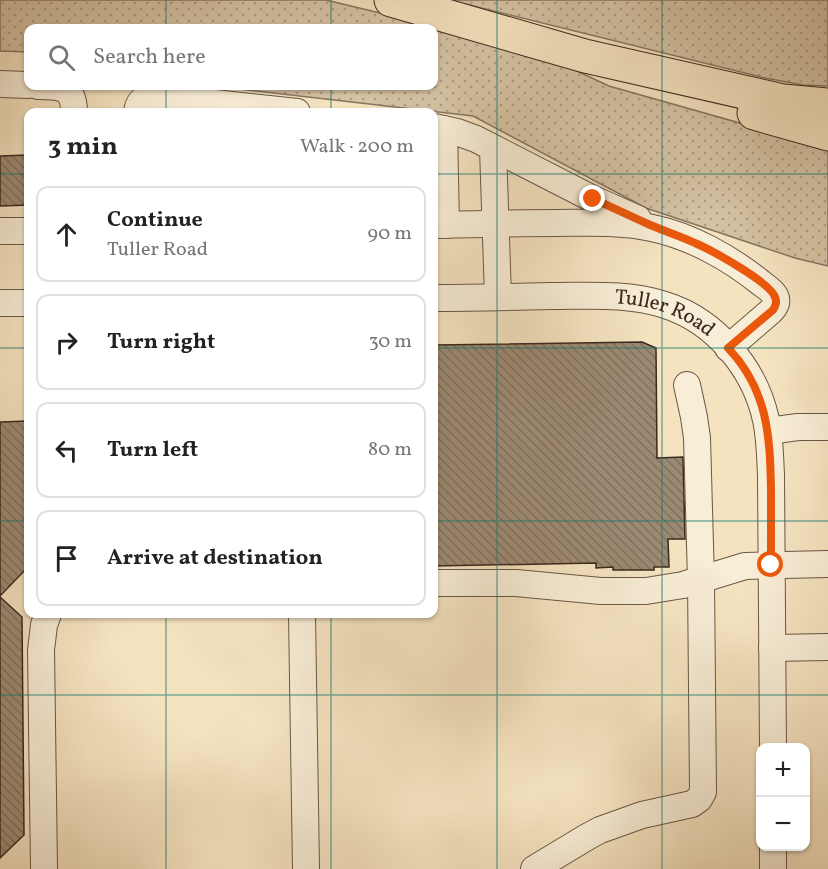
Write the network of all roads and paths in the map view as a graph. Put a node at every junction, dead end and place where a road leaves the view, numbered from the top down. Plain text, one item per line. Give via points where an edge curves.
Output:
1 (391, 0) edge
2 (585, 56) junction
3 (0, 84) edge
4 (24, 85) edge
5 (66, 90) edge
6 (828, 105) edge
7 (188, 106) edge
8 (74, 108) edge
9 (138, 108) edge
10 (219, 108) edge
11 (439, 128) edge
12 (828, 134) edge
13 (493, 148) junction
14 (495, 224) junction
15 (440, 225) edge
16 (0, 231) edge
17 (24, 231) edge
18 (665, 231) junction
19 (498, 297) junction
20 (438, 298) edge
21 (0, 303) edge
22 (24, 303) edge
23 (728, 348) junction
24 (687, 385) dead end
25 (828, 427) edge
26 (768, 431) junction
27 (828, 564) edge
28 (771, 565) junction
29 (701, 580) junction
30 (438, 583) edge
31 (47, 618) edge
32 (302, 618) edge
33 (827, 647) edge
34 (772, 648) junction
35 (773, 743) edge
36 (773, 851) edge
37 (44, 869) edge
38 (306, 869) edge
39 (534, 869) edge
40 (774, 869) edge

1 - 2 highway
2 - 6 highway via 783,101
2 - 12 highway via 661,86
3 - 4 street
5 - 8 street
7 - 9 street via 149,97
7 - 10 street
11 - 13 street via 464,134
11 - 15 street
13 - 14 street
13 - 18 street
14 - 15 street
14 - 18 street via 615,223
14 - 19 street
16 - 17 street
18 - 23 street via 727,259 775,295 773,310
19 - 20 street, Tuller Road
19 - 23 street, Tuller Road via 591,296 651,301 683,312
21 - 22 street
23 - 26 street, Tuller Road via 752,381
24 - 29 street via 697,438
25 - 26 street
26 - 28 street, Tuller Road
27 - 28 street
28 - 29 street via 738,568
28 - 34 street, Tuller Road
29 - 30 street via 666,589 635,591 516,583
29 - 39 street via 701,797 692,804 642,815 604,829
31 - 37 street via 41,637
32 - 38 street
33 - 34 street
34 - 35 street, Tuller Road
36 - 40 street

